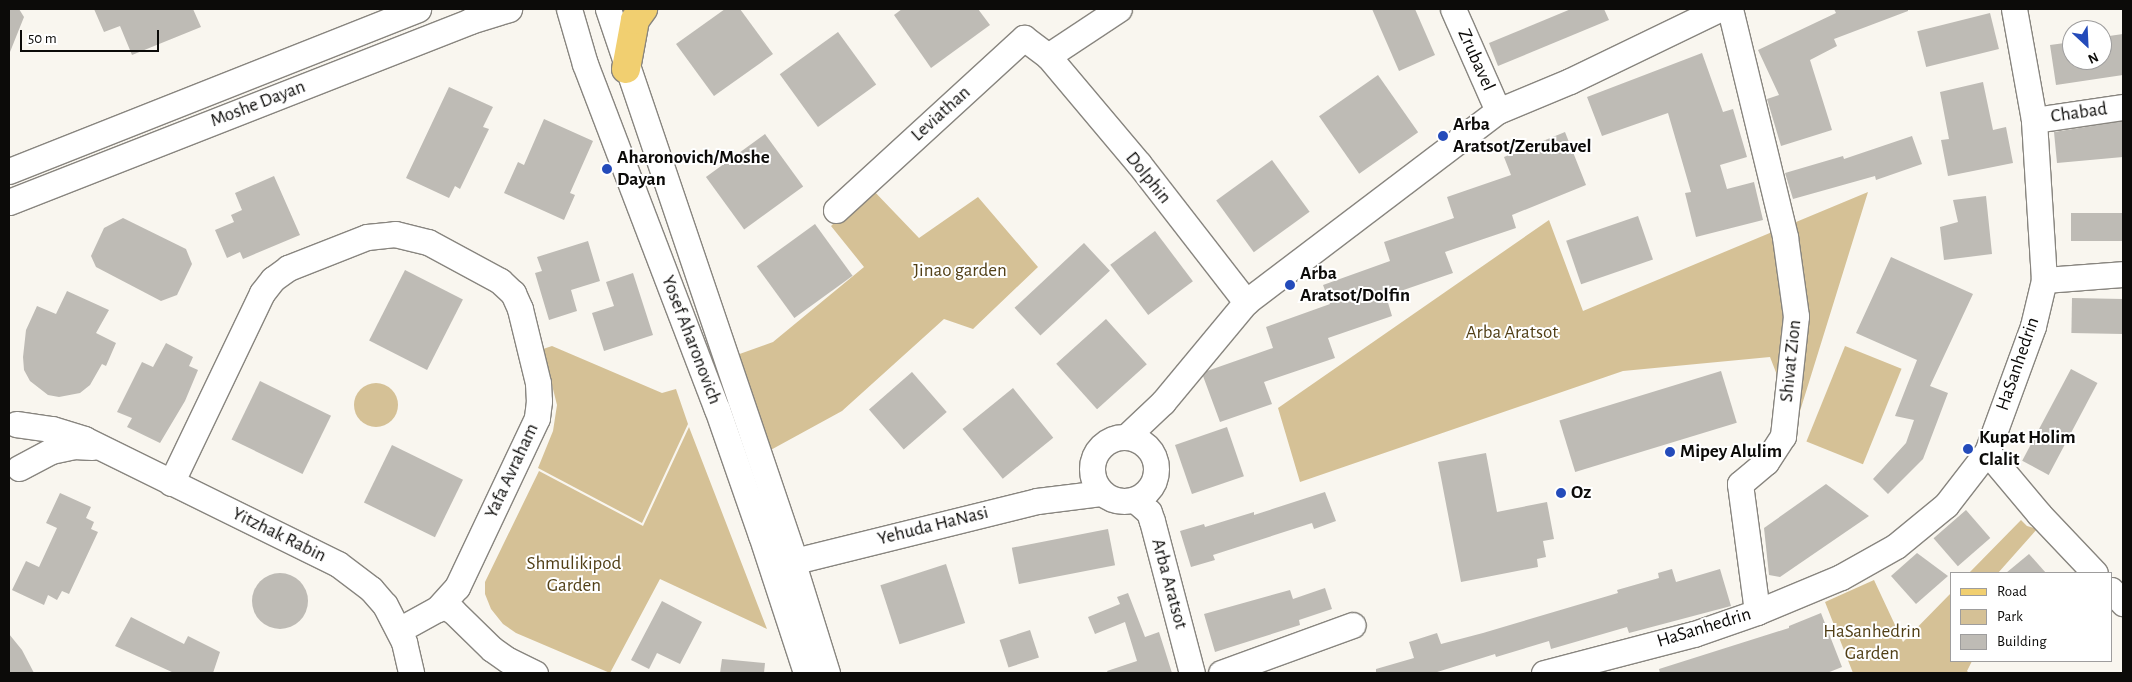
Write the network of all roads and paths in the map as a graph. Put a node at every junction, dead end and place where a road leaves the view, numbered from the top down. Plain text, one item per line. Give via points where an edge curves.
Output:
1 (418, 9) edge
2 (509, 9) edge
3 (569, 9) edge
4 (608, 9) edge
5 (643, 9) edge
6 (1119, 9) edge
7 (1453, 9) edge
8 (1719, 9) edge
9 (1730, 9) edge
10 (2014, 9) edge
11 (1048, 56) junction
12 (626, 69) junction
13 (2123, 106) edge
14 (1498, 112) junction
15 (2034, 120) junction
16 (9, 170) edge
17 (14, 203) edge
18 (836, 210) dead end
19 (2123, 274) edge
20 (2044, 280) junction
21 (1246, 302) junction
22 (1163, 402) junction
23 (11, 421) edge
24 (1126, 436) junction
25 (97, 447) junction
26 (1150, 450) junction
27 (1987, 452) junction
28 (14, 472) edge
29 (171, 483) junction
30 (1096, 483) junction
31 (1135, 500) junction
32 (786, 538) junction
33 (829, 552) junction
34 (768, 558) junction
35 (795, 561) junction
36 (2094, 572) edge
37 (2112, 591) edge
38 (2123, 603) edge
39 (442, 604) junction
40 (1757, 612) junction
41 (1353, 625) dead end
42 (399, 630) junction
43 (411, 673) edge
44 (535, 673) edge
45 (806, 673) edge
46 (827, 673) edge
47 (1192, 673) edge
48 (1221, 673) edge
49 (1544, 673) edge

1 - 16 street, Moshe Dayan
2 - 17 street, Moshe Dayan via 470,21
3 - 34 street, Yosef Aharonovich via 586,64 717,409
4 - 12 street, Yosef Aharonovich
5 - 12 main road via 635,20
6 - 11 street
7 - 14 street, Zrubavel
8 - 14 street
9 - 40 street, Shivat Zion via 1785,237 1796,316 1783,436 1766,462 1740,484
10 - 15 street, HaSanhedrin
11 - 18 street, Leviathan via 1024,38
11 - 21 street, Dolphin via 1139,164
12 - 32 street, Yosef Aharonovich via 733,371
13 - 15 street, Chabad
14 - 21 street
15 - 20 street, HaSanhedrin
19 - 20 street
20 - 27 street, HaSanhedrin via 2033,326
21 - 22 street
22 - 24 street
22 - 26 street
23 - 25 street, Yitzhak Rabin via 68,433
23 - 28 street via 23,434 26,449
24 - 26 street via 1142,442
24 - 30 street via 1104,443 1096,452 1092,461
25 - 28 street, Yitzhak Rabin via 59,449
25 - 29 street, Yitzhak Rabin
26 - 31 street via 1156,474 1145,494
27 - 36 street
27 - 40 street, HaSanhedrin via 1946,505 1896,546 1841,577
29 - 39 street, Yafa Avraham via 262,293 273,279 292,266 374,235 402,234 428,242 500,281 513,293 522,313 540,395 530,434 457,587
29 - 42 street, Yitzhak Rabin via 346,570 371,589
30 - 31 street via 1110,499 1122,502
30 - 33 street, Yehuda HaNasi via 1037,501
31 - 47 street, Arba Aratsot via 1149,512
32 - 33 street, Yehuda HaNasi
32 - 35 street, Yosef Aharonovich
33 - 35 street, Yehuda HaNasi
34 - 35 street, Yehuda HaNasi
34 - 45 street, Yosef Aharonovich
35 - 46 street, Yosef Aharonovich
37 - 38 street
39 - 42 street, Yafa Avraham
39 - 44 street via 492,649
40 - 49 street, HaSanhedrin via 1694,634
41 - 48 street
42 - 43 street, Yitzhak Rabin

